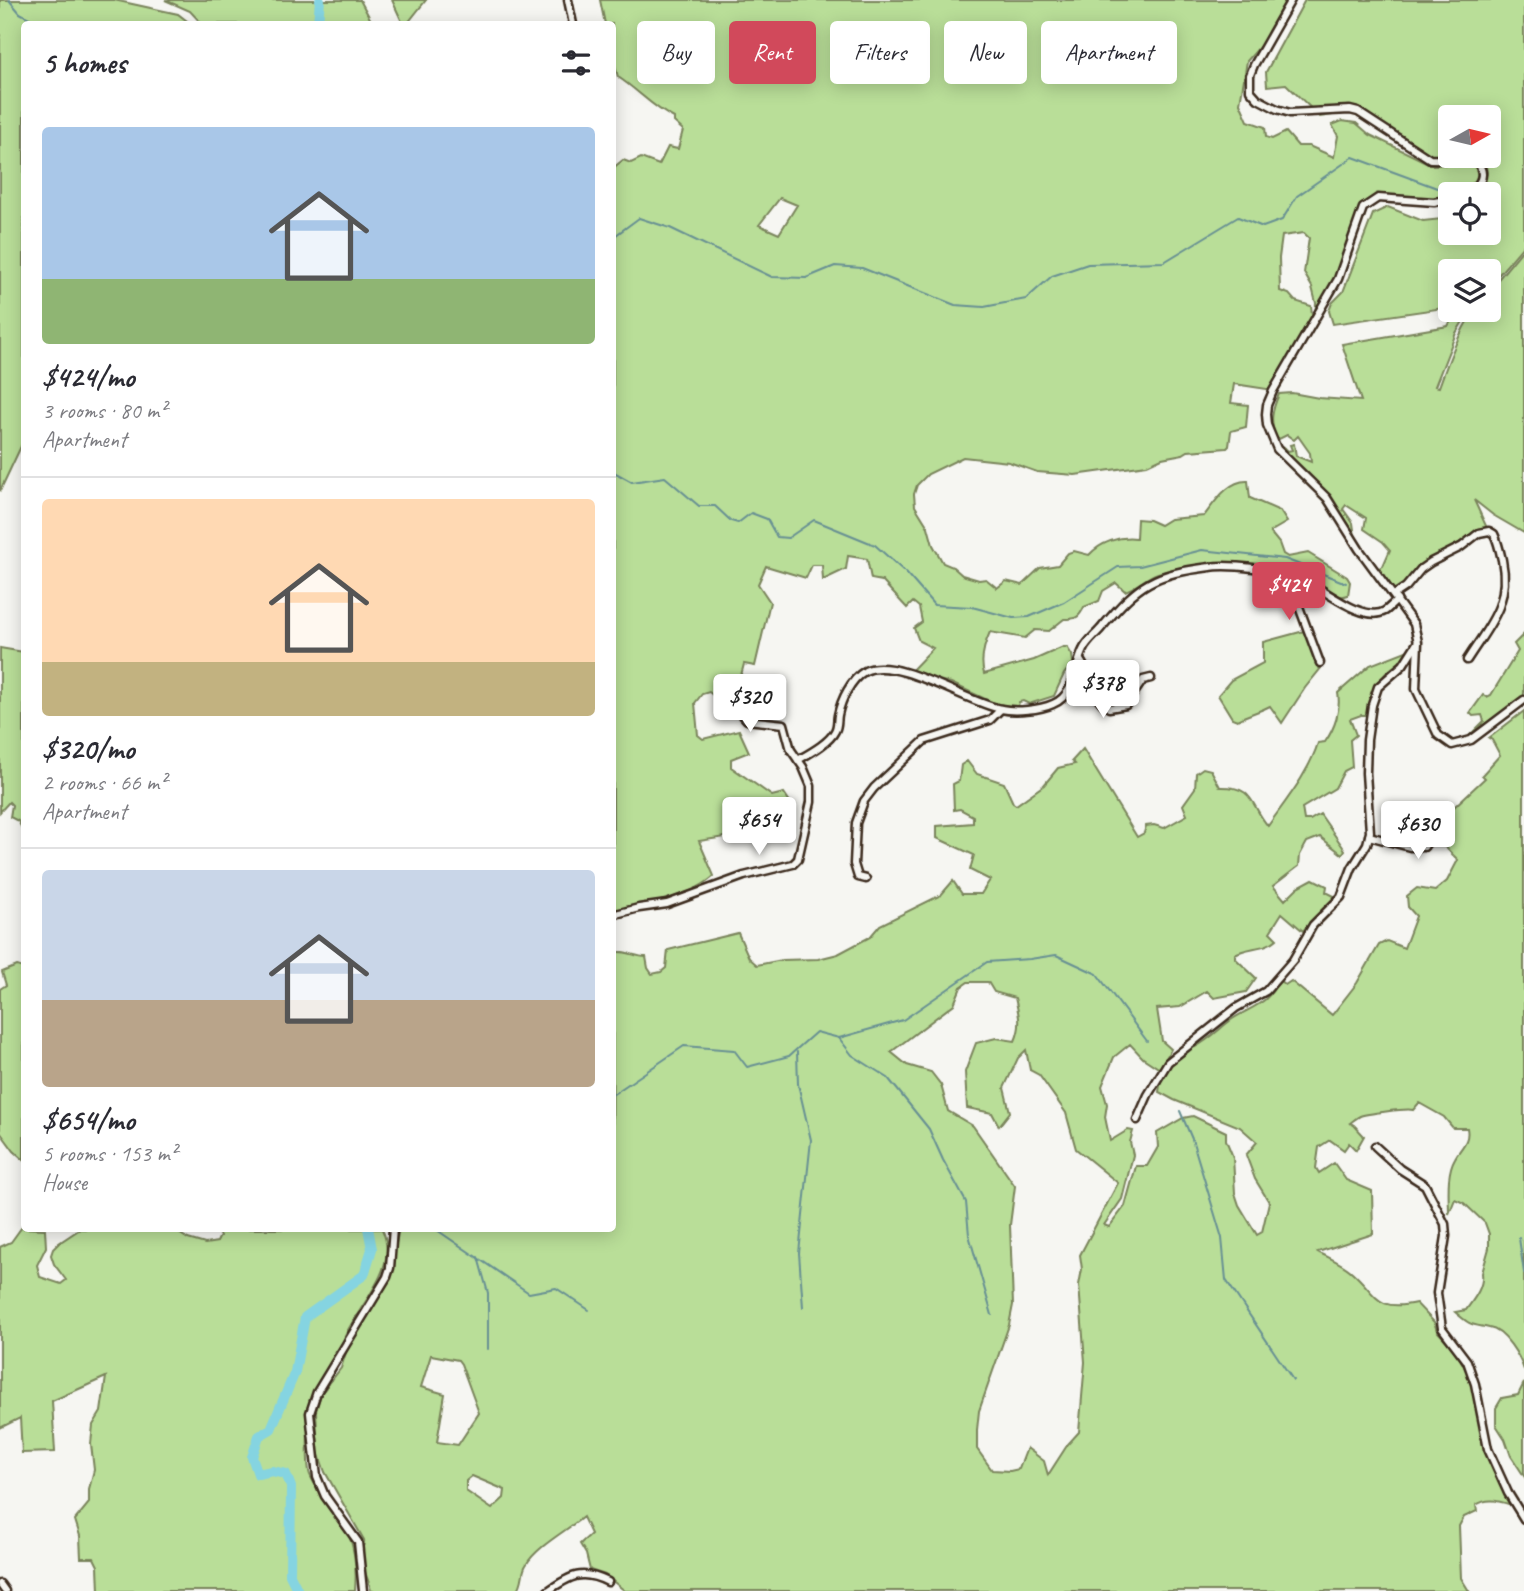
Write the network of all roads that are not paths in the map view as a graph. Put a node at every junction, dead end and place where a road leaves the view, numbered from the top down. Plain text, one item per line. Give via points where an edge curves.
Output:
1 (568, 0) edge
2 (1291, 0) edge
3 (572, 21) edge
4 (1481, 182) edge
5 (1438, 201) edge
6 (1304, 579) junction
7 (1395, 598) junction
8 (1418, 642) junction
9 (1080, 660) junction
10 (1466, 660) dead end
11 (1320, 663) dead end
12 (1151, 678) dead end
13 (1524, 700) edge
14 (1001, 709) junction
15 (740, 712) dead end
16 (798, 760) junction
17 (1443, 818) dead end
18 (1369, 836) junction
19 (866, 878) dead end
20 (616, 914) edge
21 (1137, 1120) dead end
22 (1375, 1146) dead end
23 (393, 1232) edge
24 (1524, 1519) edge
25 (608, 1582) dead end
26 (0, 1584) edge
27 (5, 1591) edge
28 (363, 1591) edge
29 (548, 1591) edge

1 - 3 street
2 - 4 street via 1250,75 1254,96 1290,113 1359,113 1430,159 1475,160 1482,170
5 - 7 street via 1378,198 1363,208 1333,290 1267,405 1267,425 1277,449 1327,498
6 - 7 street via 1366,613 1385,611
6 - 9 street via 1218,566 1160,577 1125,600 1084,648
6 - 11 street via 1298,604
7 - 8 street via 1414,624
7 - 10 street via 1431,562 1479,533 1494,534 1505,585 1498,611
8 - 13 street via 1416,689 1438,735 1446,742 1471,740
8 - 18 street via 1403,665 1378,687 1372,705 1366,773
9 - 12 street via 1100,702 1110,708 1126,705 1143,680
9 - 14 street via 1074,680 1055,704
14 - 16 street via 908,674 867,670 846,692 835,731
14 - 19 street via 984,722 924,741 868,794 855,838 855,870 858,877
15 - 16 street via 747,720 784,724
16 - 20 street via 809,778 812,795 796,862 667,904
17 - 18 street via 1424,847
18 - 21 street via 1341,897 1313,925 1293,960 1259,996 1236,1008 1168,1062
22 - 24 street via 1425,1185 1445,1224 1437,1293 1442,1328 1467,1361 1489,1449
23 - 28 street via 387,1277 317,1392 310,1413 317,1477 358,1542
25 - 29 street via 582,1574
26 - 27 street

